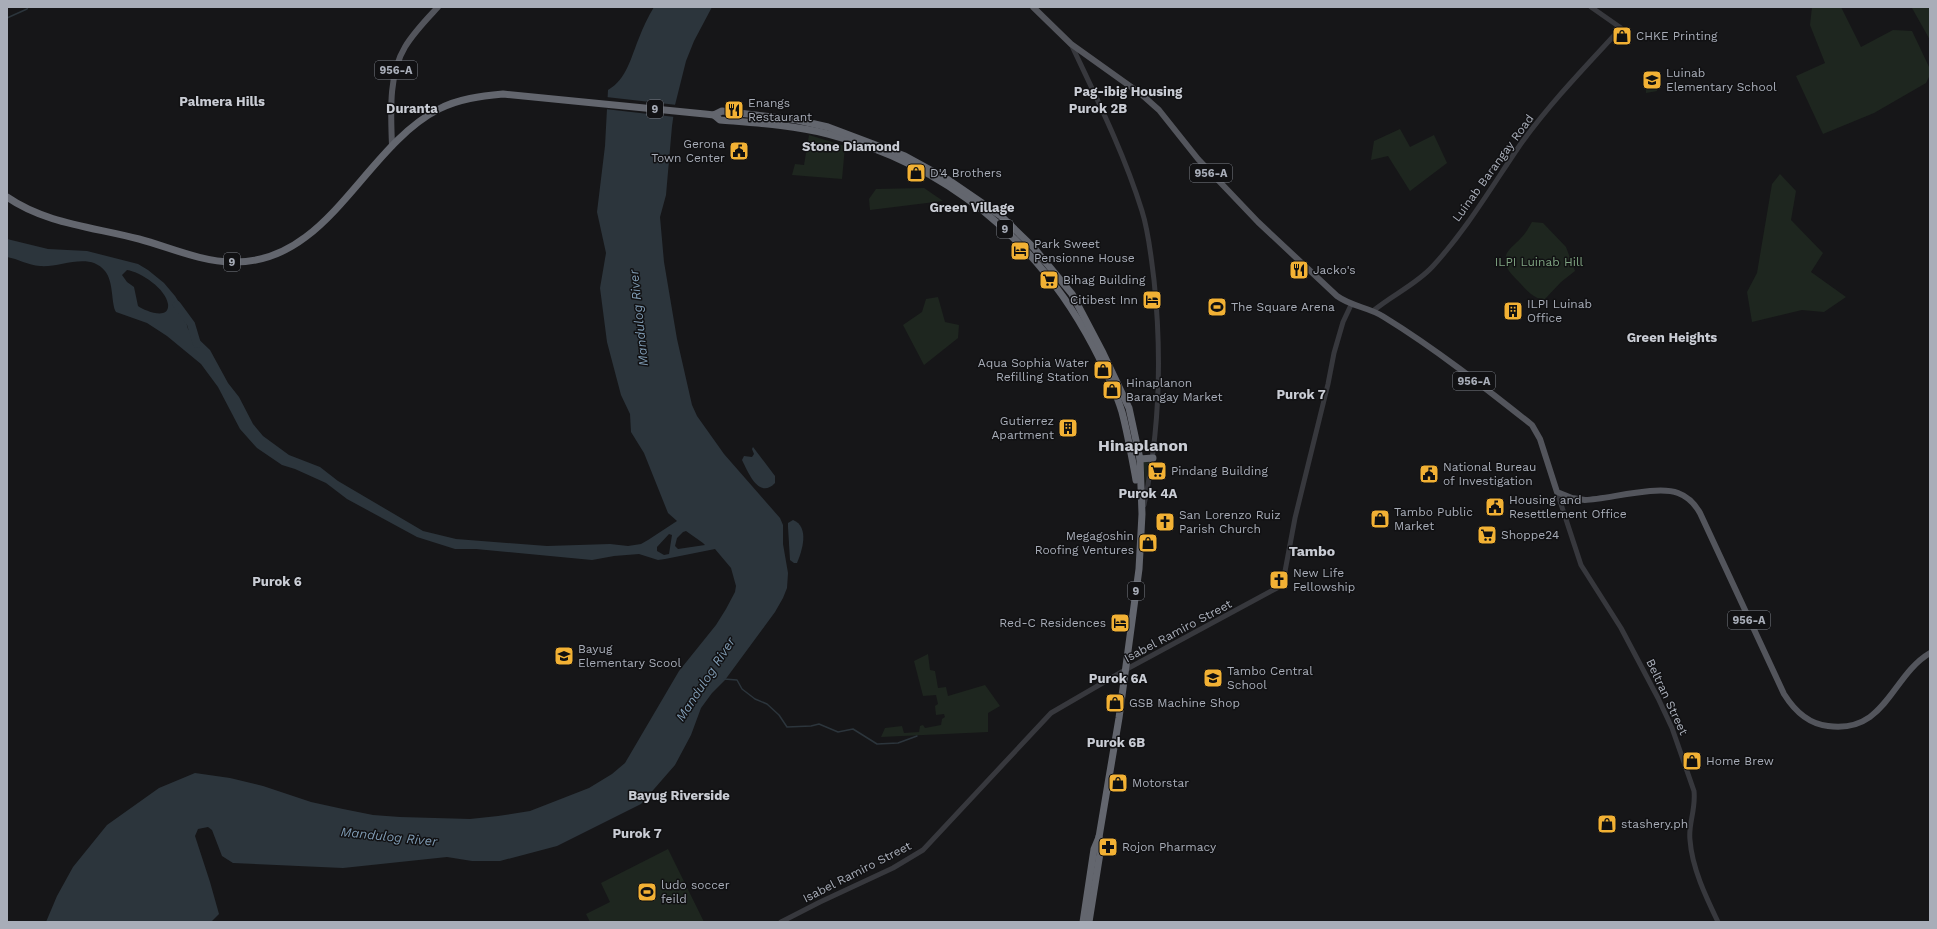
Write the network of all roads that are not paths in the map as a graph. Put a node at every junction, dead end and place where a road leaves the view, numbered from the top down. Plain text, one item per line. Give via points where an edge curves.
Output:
1 (438, 7) edge
2 (1033, 7) edge
3 (1591, 7) edge
4 (1071, 44) junction
5 (714, 114) junction
6 (392, 146) junction
7 (7, 197) edge
8 (1351, 305) junction
9 (1373, 311) junction
10 (1153, 458) junction
11 (1140, 459) junction
12 (1557, 492) junction
13 (1142, 513) junction
14 (1930, 652) edge
15 (1125, 670) junction
16 (1099, 837) junction
17 (781, 922) edge
18 (1083, 922) edge
19 (1090, 922) edge
20 (1718, 922) edge

1 - 6 main road, 956-A via 409,40 398,61 393,85
2 - 4 main road, 956-A
3 - 9 street, Luinab Barangay Road via 1621,28 1578,73 1538,122 1434,265
4 - 8 main road, 956-A via 1151,102 1198,159 1273,238 1337,296
4 - 10 street, 956-A via 1113,134 1142,211 1149,240 1156,298 1160,374
5 - 6 highway, 9 via 503,94 471,98 439,109
5 - 11 highway, 9 via 722,111 828,127 913,160 947,179 1005,219 1034,248 1072,294 1129,408
5 - 13 highway, 9 via 720,120 775,124 827,134 865,146 927,172 1000,223 1065,297 1101,360 1122,412
6 - 7 highway, 9 via 314,231 288,248 260,259 234,262 208,259 59,221 24,208
8 - 9 main road, 956-A
8 - 15 street, Isabel Ramiro Street via 1334,353 1295,518 1283,582 1220,621
9 - 12 main road, 956-A via 1407,332 1532,425 1538,435
10 - 11 highway
10 - 13 street, 956-A
11 - 13 highway, 9
12 - 14 main road, 956-A via 1585,500 1666,491 1679,493 1690,499 1700,513 1784,694 1801,714 1817,723 1842,727 1870,717
12 - 20 street, Beltran Street via 1581,565 1621,628 1672,728 1694,791 1694,813 1689,839
13 - 15 highway, 9 via 1139,569
15 - 16 highway, 9
15 - 17 street, Isabel Ramiro Street via 1050,712 919,853
16 - 18 highway, 9 via 1094,849
16 - 19 highway, 9 via 1101,847

